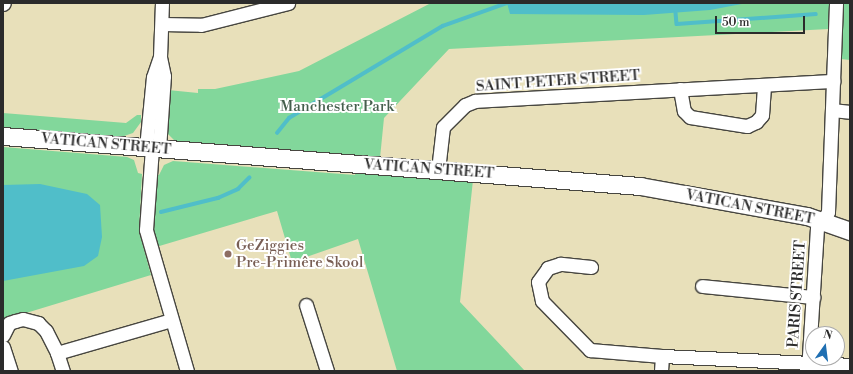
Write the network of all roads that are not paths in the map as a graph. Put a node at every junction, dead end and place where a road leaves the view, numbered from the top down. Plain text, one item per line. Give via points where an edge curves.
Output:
1 (162, 3) edge
2 (288, 3) edge
3 (836, 3) edge
4 (162, 24) junction
5 (833, 81) junction
6 (764, 85) junction
7 (680, 89) junction
8 (832, 110) junction
9 (850, 112) edge
10 (3, 136) edge
11 (152, 148) junction
12 (438, 170) junction
13 (822, 221) junction
14 (850, 231) edge
15 (591, 267) dead end
16 (702, 286) dead end
17 (813, 297) junction
18 (306, 306) dead end
19 (171, 320) junction
20 (3, 335) edge
21 (3, 347) edge
22 (57, 353) junction
23 (662, 356) junction
24 (850, 365) edge
25 (809, 367) edge
26 (11, 371) edge
27 (63, 371) edge
28 (187, 371) edge
29 (327, 371) edge
30 (661, 371) edge

1 - 4 street
2 - 4 street via 206,25
3 - 5 street, PARIS STREET
4 - 11 street via 160,57 153,76
5 - 6 street, SAINT PETER STREET
5 - 8 street, PARIS STREET
6 - 7 street, SAINT PETER STREET
6 - 7 street via 762,115 751,125 742,126 686,115
7 - 12 street, SAINT PETER STREET via 471,102 442,131
8 - 9 street
8 - 13 street, PARIS STREET via 828,212
10 - 11 street, VATICAN STREET
11 - 12 street, VATICAN STREET
11 - 19 street via 146,230
12 - 13 street, VATICAN STREET via 640,186 807,216
13 - 14 street, VATICAN STREET
13 - 17 street, PARIS STREET via 818,228
15 - 23 street via 560,264 548,268 538,282 542,301 590,350
16 - 17 street
17 - 25 street, PARIS STREET
18 - 29 street
19 - 22 street
19 - 28 street
20 - 22 street via 9,323 23,319 31,320 46,331
21 - 26 street
22 - 27 street
23 - 25 street
23 - 30 street
24 - 25 street

